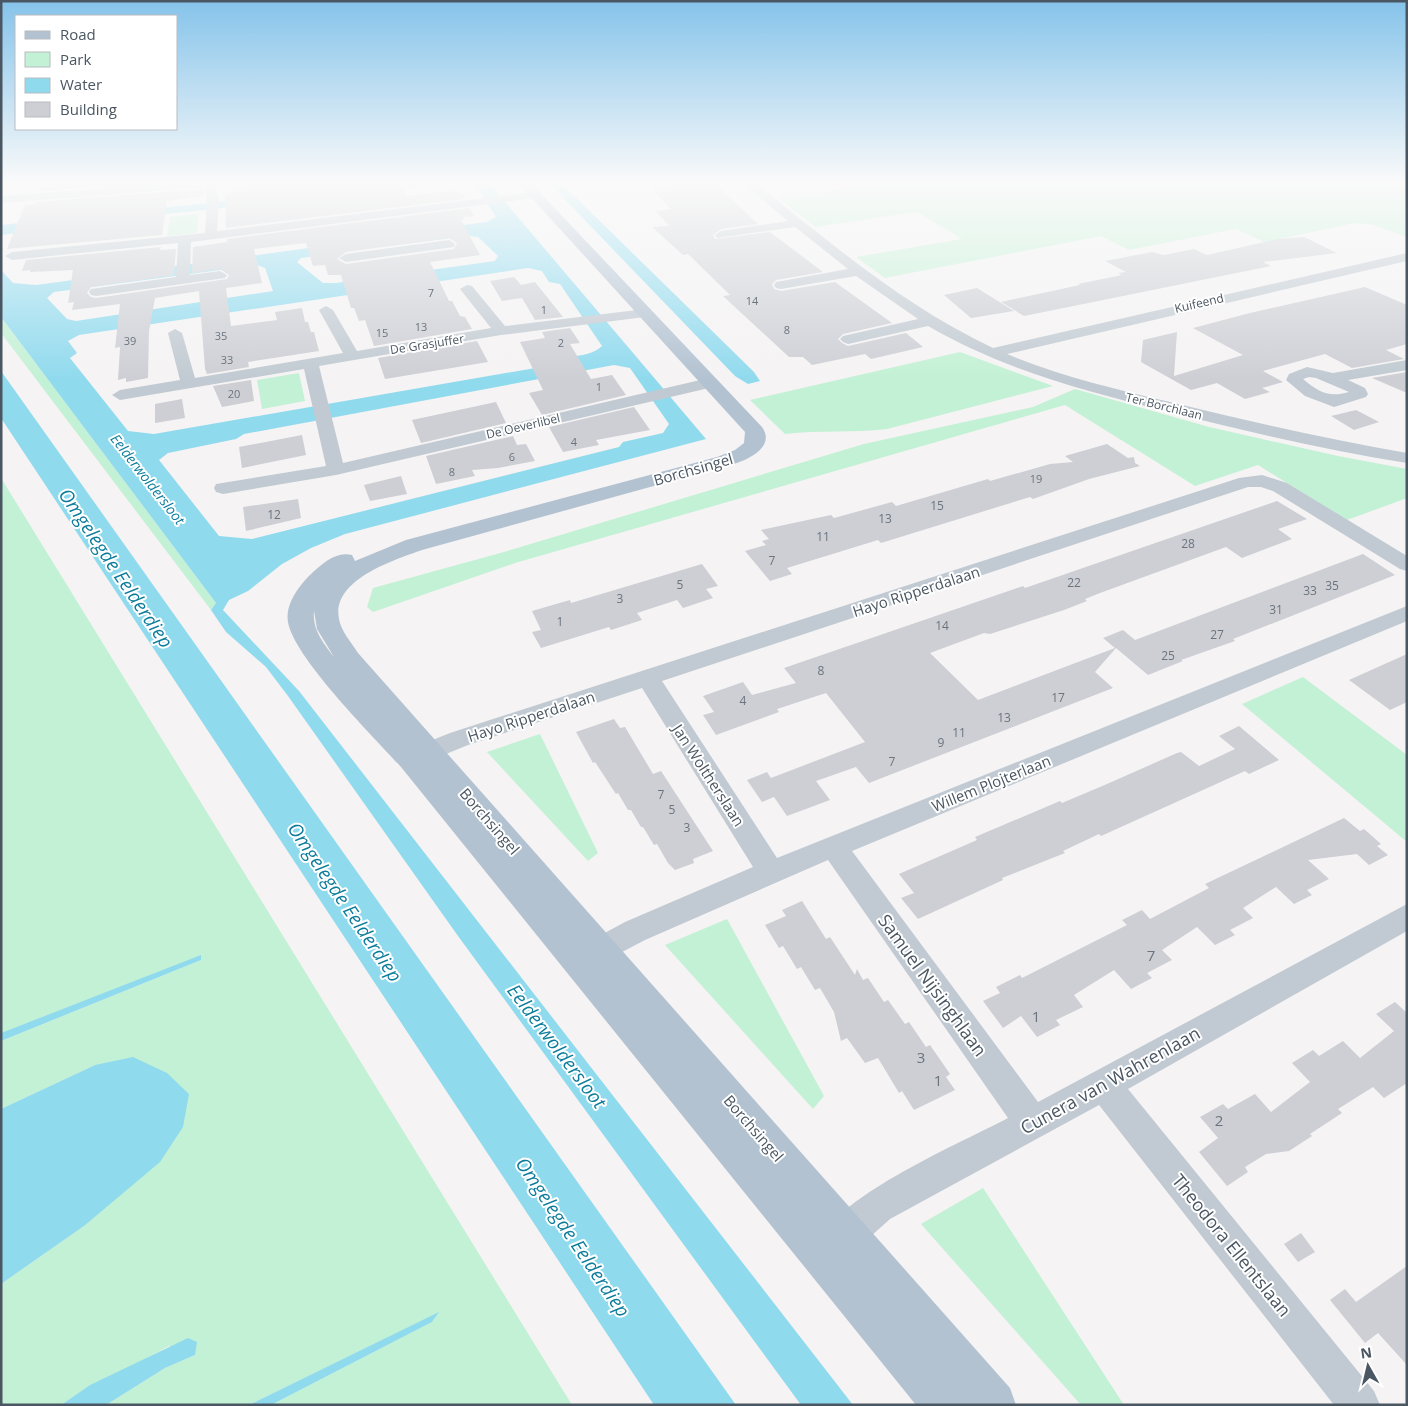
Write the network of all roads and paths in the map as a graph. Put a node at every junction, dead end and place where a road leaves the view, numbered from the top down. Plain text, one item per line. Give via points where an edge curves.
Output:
1 (87, 249) edge
2 (185, 249) edge
3 (378, 249) edge
4 (585, 249) edge
5 (832, 249) edge
6 (12, 256) dead end
7 (346, 258) dead end
8 (1407, 258) edge
9 (861, 271) junction
10 (184, 273) junction
11 (220, 275) dead end
12 (781, 286) dead end
13 (467, 289) dead end
14 (96, 292) dead end
15 (326, 310) dead end
16 (645, 313) junction
17 (931, 321) junction
18 (502, 331) junction
19 (175, 333) dead end
20 (848, 339) dead end
21 (991, 353) junction
22 (352, 356) junction
23 (310, 363) junction
24 (1407, 365) edge
25 (1331, 378) dead end
26 (189, 383) junction
27 (710, 383) junction
28 (120, 395) dead end
29 (1407, 458) edge
30 (336, 470) junction
31 (223, 488) dead end
32 (1407, 566) edge
33 (1407, 613) edge
34 (648, 678) junction
35 (421, 755) junction
36 (834, 847) junction
37 (771, 872) junction
38 (1407, 916) edge
39 (590, 956) junction
40 (1104, 1085) junction
41 (1032, 1123) junction
42 (834, 1246) junction
43 (946, 1405) edge
44 (993, 1405) edge
45 (1360, 1405) edge

1 - 6 street
2 - 10 street
3 - 7 street
4 - 16 main road, Borchsingel
5 - 9 street, Ter Borchlaan
8 - 21 street, Kuifeend via 1395,258
9 - 12 street
9 - 17 street, Ter Borchlaan
10 - 11 street
10 - 14 street
13 - 18 street
15 - 22 street
16 - 18 street, De Grasjuffer
16 - 27 main road, Borchsingel
17 - 20 street
17 - 21 street, Ter Borchlaan
18 - 22 street, De Grasjuffer
19 - 26 street
21 - 29 street, Ter Borchlaan via 1127,397 1330,445
22 - 23 street, De Grasjuffer
23 - 26 street, De Grasjuffer
23 - 30 street
24 - 25 street
26 - 28 street, De Grasjuffer
27 - 30 street, De Oeverlibel
27 - 35 main road, Borchsingel via 755,431 757,440 754,446 737,457 414,545 377,558 350,574 335,588 326,606 331,630
30 - 31 street, De Oeverlibel
32 - 34 street, Hayo Ripperdalaan via 1280,487 1262,481 1246,482
33 - 36 street, Willem Plojterlaan
34 - 35 street, Hayo Ripperdalaan
34 - 37 street, Jan Woltherslaan
35 - 39 main road, Borchsingel
36 - 37 street, Willem Plojterlaan
36 - 41 street, Samuel Nijsinghlaan
37 - 39 street, Willem Plojterlaan via 635,930
38 - 40 street, Cunera van Wahrenlaan
39 - 42 main road, Borchsingel
40 - 41 street, Cunera van Wahrenlaan
40 - 45 street, Theodora Ellentslaan
41 - 42 street, Cunera van Wahrenlaan via 877,1206
42 - 43 main road, Borchsingel
42 - 44 main road, Borchsingel

